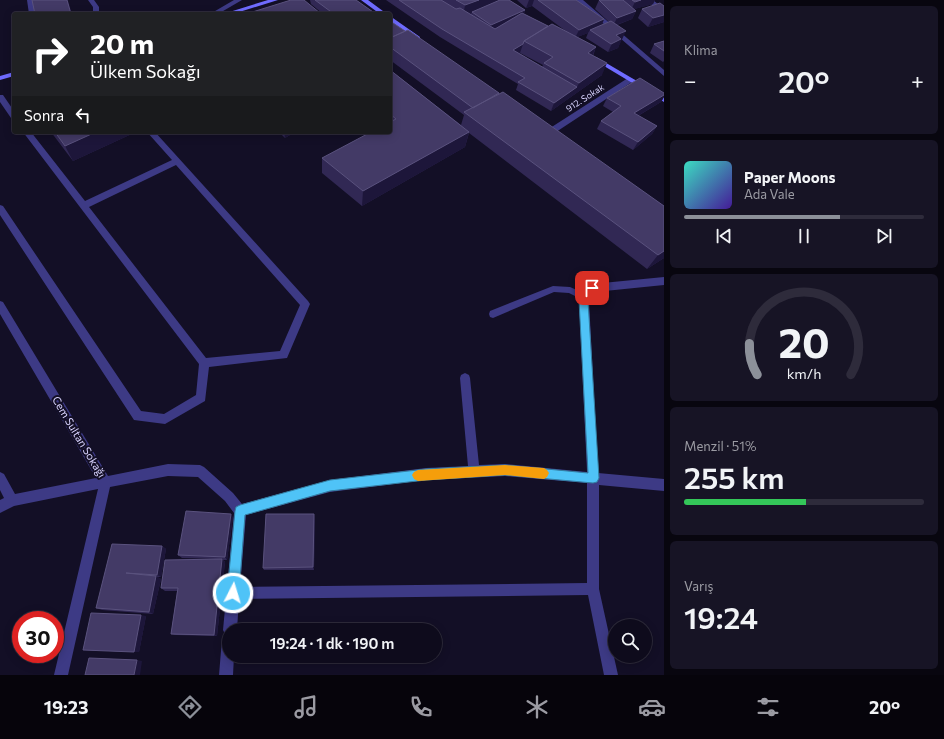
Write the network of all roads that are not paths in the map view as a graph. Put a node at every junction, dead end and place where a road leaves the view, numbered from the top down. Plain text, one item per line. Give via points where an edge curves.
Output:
1 (30, 0) edge
2 (91, 0) edge
3 (239, 0) edge
4 (276, 0) edge
5 (364, 0) edge
6 (580, 0) edge
7 (649, 0) edge
8 (32, 12) edge
9 (96, 12) edge
10 (217, 12) edge
11 (233, 12) edge
12 (381, 12) edge
13 (664, 12) edge
14 (392, 20) edge
15 (422, 42) edge
16 (592, 56) edge
17 (664, 74) edge
18 (12, 75) edge
19 (0, 78) edge
20 (631, 80) junction
21 (0, 97) edge
22 (664, 100) edge
23 (12, 113) edge
24 (550, 132) edge
25 (29, 134) edge
26 (153, 134) edge
27 (177, 161) junction
28 (83, 206) junction
29 (0, 208) edge
30 (664, 281) edge
31 (585, 297) junction
32 (0, 305) edge
33 (493, 314) dead end
34 (204, 363) junction
35 (466, 378) dead end
36 (474, 472) junction
37 (0, 478) edge
38 (593, 478) junction
39 (105, 482) junction
40 (664, 485) edge
41 (12, 500) junction
42 (0, 506) edge
43 (240, 511) junction
44 (593, 589) junction
45 (233, 593) junction
46 (231, 623) edge
47 (227, 663) edge
48 (61, 675) edge
49 (226, 675) edge
50 (611, 675) edge

1 - 8 street
2 - 9 lane
3 - 10 street
4 - 11 street
5 - 12 street
6 - 17 street
7 - 13 street
14 - 15 street
16 - 20 street
18 - 19 street
20 - 22 street
20 - 24 street, 912. Sokak
21 - 23 street
25 - 28 street
26 - 27 street
27 - 28 street
27 - 34 street via 305,304 283,355
28 - 34 street
29 - 34 street via 138,416 165,419 201,398
30 - 31 street via 592,288
31 - 33 lane via 570,290 553,289
31 - 38 street
32 - 39 street, Cem Sultan Sokağı
35 - 36 street
36 - 38 street via 505,470
36 - 43 street via 426,474 330,486
37 - 41 street
38 - 40 street
38 - 44 street
39 - 41 street
39 - 43 street via 168,470 200,471 229,497
39 - 48 street, Cem Sultan Sokağı
41 - 42 street
43 - 45 street
44 - 45 street
44 - 50 street
45 - 46 street
47 - 49 street

